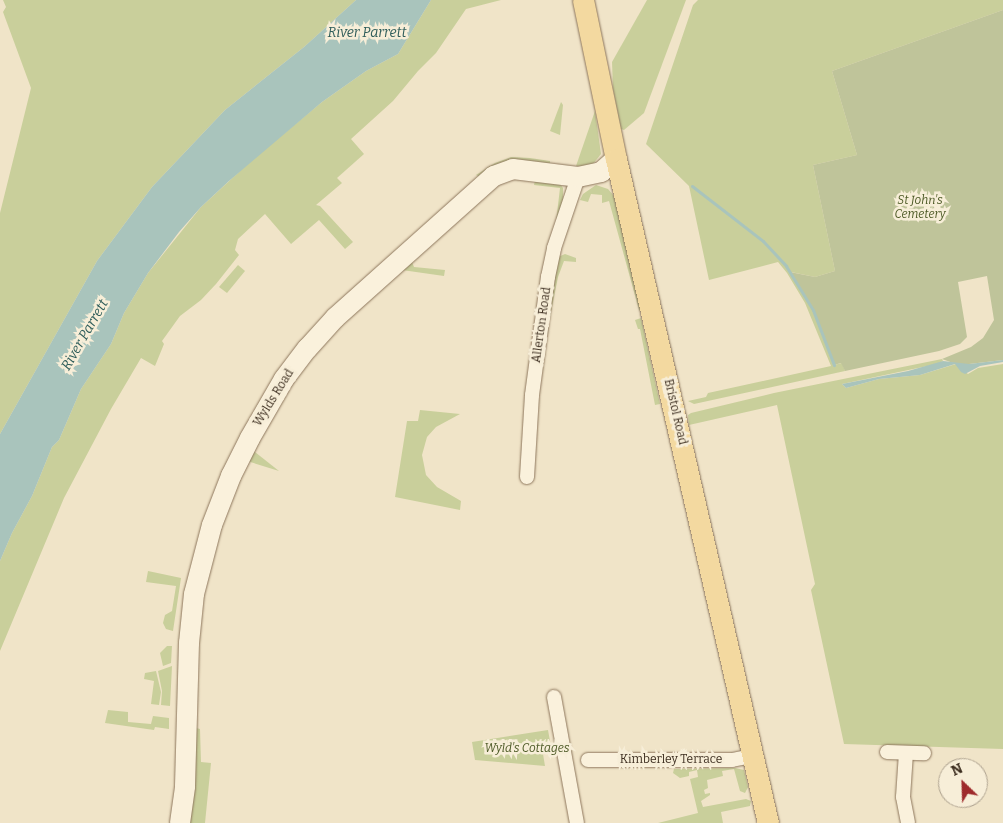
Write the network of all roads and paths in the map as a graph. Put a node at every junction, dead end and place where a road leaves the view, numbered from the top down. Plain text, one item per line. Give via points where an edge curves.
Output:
1 (583, 0) edge
2 (616, 159) junction
3 (578, 177) junction
4 (527, 477) dead end
5 (554, 697) dead end
6 (887, 752) dead end
7 (906, 753) junction
8 (924, 753) dead end
9 (753, 756) junction
10 (588, 760) dead end
11 (180, 823) edge
12 (577, 823) edge
13 (768, 823) edge
14 (908, 823) edge

1 - 2 main road, Bristol Road
2 - 3 street, Wylds Road via 600,172
2 - 9 main road, Bristol Road
3 - 4 street, Allerton Road via 554,248 548,278 532,395
3 - 11 street, Wylds Road via 513,169 494,176 335,318 298,360 269,404 222,496 194,594 189,643 185,786
5 - 12 street
6 - 7 street
7 - 8 street
7 - 14 street via 903,797
9 - 10 street, Kimberley Terrace via 732,760
9 - 13 main road, Bristol Road

